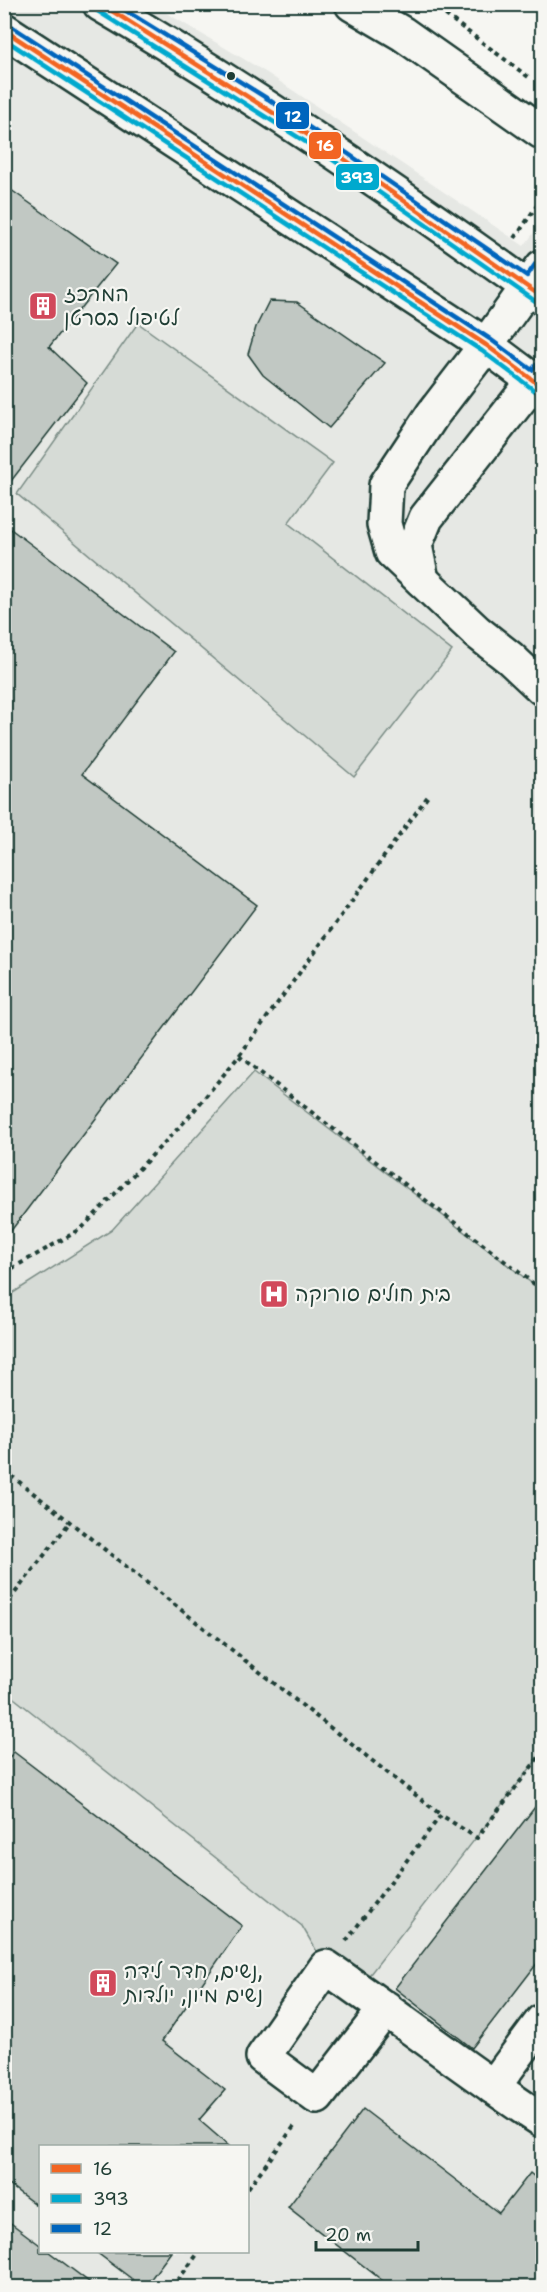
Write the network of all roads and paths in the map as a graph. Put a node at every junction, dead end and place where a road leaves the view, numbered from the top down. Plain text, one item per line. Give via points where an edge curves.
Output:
1 (100, 4) edge
2 (352, 4) edge
3 (431, 4) edge
4 (4, 30) edge
5 (533, 81) dead end
6 (543, 132) edge
7 (543, 198) edge
8 (514, 240) dead end
9 (538, 284) edge
10 (486, 345) junction
11 (540, 379) edge
12 (422, 580) junction
13 (543, 688) edge
14 (428, 796) dead end
15 (239, 1056) junction
16 (4, 1273) edge
17 (543, 1290) edge
18 (4, 1470) edge
19 (70, 1522) junction
20 (4, 1607) edge
21 (543, 1754) edge
22 (441, 1815) junction
23 (326, 1967) junction
24 (386, 2008) junction
25 (543, 2021) edge
26 (493, 2087) junction
27 (316, 2097) junction
28 (543, 2120) edge
29 (249, 2187) edge
30 (198, 2253) edge
31 (172, 2288) edge

1 - 9 main road
2 - 6 main road via 403,34
3 - 5 path
4 - 10 main road
7 - 8 path
9 - 10 main road
10 - 11 main road
10 - 12 main road via 387,485 384,524 392,552
11 - 12 main road via 426,518 415,545
12 - 13 main road
14 - 15 path
15 - 16 path via 187,1119 81,1229
15 - 17 path
18 - 19 path
19 - 20 path
19 - 22 path
21 - 22 path via 477,1838
22 - 23 path
23 - 24 main road
23 - 27 main road via 263,2057
24 - 26 main road
24 - 27 main road
25 - 26 main road
26 - 28 main road
27 - 29 path
30 - 31 path

